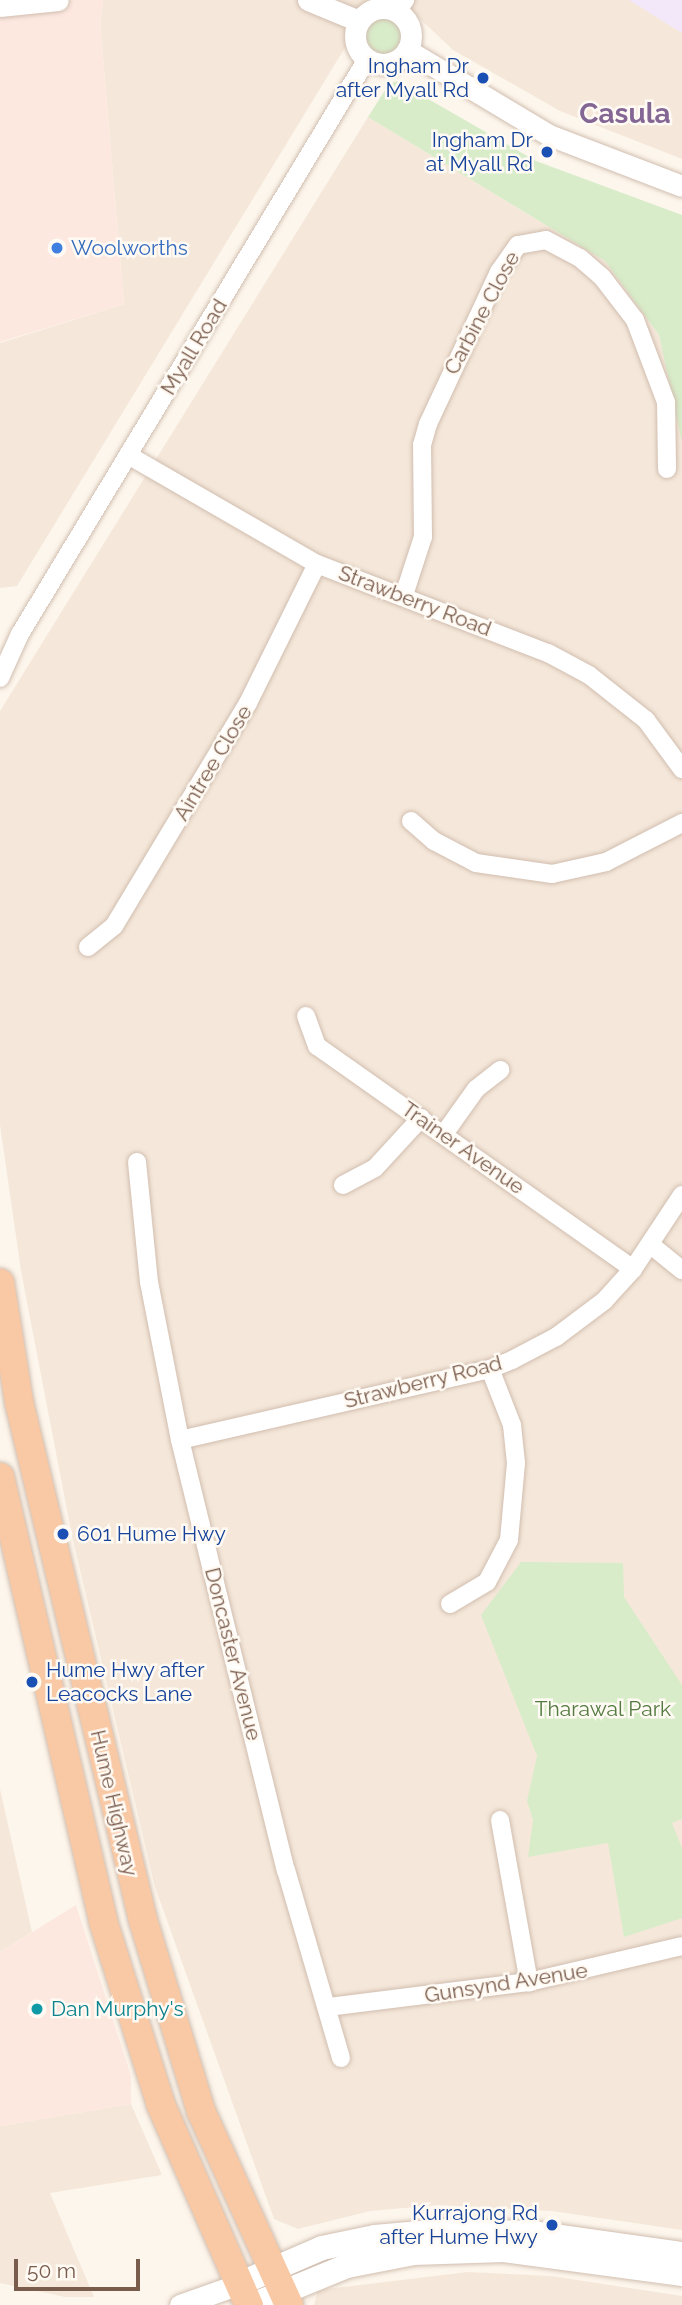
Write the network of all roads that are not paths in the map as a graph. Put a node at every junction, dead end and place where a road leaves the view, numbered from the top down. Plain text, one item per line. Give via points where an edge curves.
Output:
1 (58, 0) edge
2 (308, 0) edge
3 (3, 4) edge
4 (401, 5) edge
5 (359, 21) junction
6 (407, 50) junction
7 (367, 59) junction
8 (682, 186) edge
9 (128, 455) junction
10 (667, 469) dead end
11 (317, 564) junction
12 (404, 595) junction
13 (20, 634) junction
14 (0, 658) edge
15 (0, 678) edge
16 (682, 769) edge
17 (411, 821) dead end
18 (682, 823) edge
19 (88, 947) dead end
20 (306, 1016) dead end
21 (499, 1070) dead end
22 (421, 1118) junction
23 (444, 1134) junction
24 (137, 1163) dead end
25 (343, 1185) dead end
26 (682, 1195) edge
27 (651, 1245) junction
28 (633, 1269) junction
29 (682, 1270) edge
30 (0, 1283) edge
31 (490, 1369) junction
32 (180, 1440) junction
33 (0, 1477) edge
34 (450, 1604) dead end
35 (500, 1820) dead end
36 (682, 1946) edge
37 (529, 1982) junction
38 (328, 2007) junction
39 (341, 2058) dead end
40 (682, 2254) edge
41 (682, 2274) edge
42 (281, 2288) edge
43 (246, 2298) edge
44 (180, 2305) edge

1 - 3 street
2 - 5 street
4 - 5 street via 372,10
4 - 6 street via 411,28
5 - 7 street via 355,42
6 - 7 street via 386,64
6 - 8 street via 549,135
7 - 9 street, Myall Road
9 - 11 street, Strawberry Road
9 - 13 street, Myall Road
10 - 12 street, Carbine Close via 666,402 635,320 602,277 580,258 546,240 518,245 499,272 428,424 422,445 423,537
11 - 12 street, Strawberry Road
11 - 19 street, Aintree Close via 248,704 114,926
12 - 16 street, Strawberry Road via 589,675 646,720
13 - 14 street, Myall Road
13 - 15 street, Myall Road
17 - 18 street via 433,841 476,863 552,874 606,862
20 - 22 street, Trainer Avenue via 317,1045
21 - 23 street via 476,1089
22 - 23 street, Trainer Avenue
22 - 25 street via 375,1168
23 - 28 street, Trainer Avenue
24 - 32 street, Doncaster Avenue via 149,1282
26 - 27 street, Strawberry Road
27 - 28 street, Strawberry Road
27 - 29 street
28 - 31 street, Strawberry Road via 580,1321
30 - 42 highway, Hume Highway via 19,1402 143,1920 201,2111
31 - 32 street, Strawberry Road
31 - 34 street via 512,1425 516,1463 509,1540 487,1582
32 - 38 street, Doncaster Avenue via 286,1870
33 - 43 highway, Hume Highway via 103,1921 161,2105
35 - 37 street
36 - 37 street, Gunsynd Avenue
37 - 38 street, Gunsynd Avenue
38 - 39 street, Doncaster Avenue
40 - 42 main road via 532,2233 443,2231 348,2242
41 - 42 main road via 540,2253 477,2250 371,2260
42 - 43 main road
43 - 44 street

